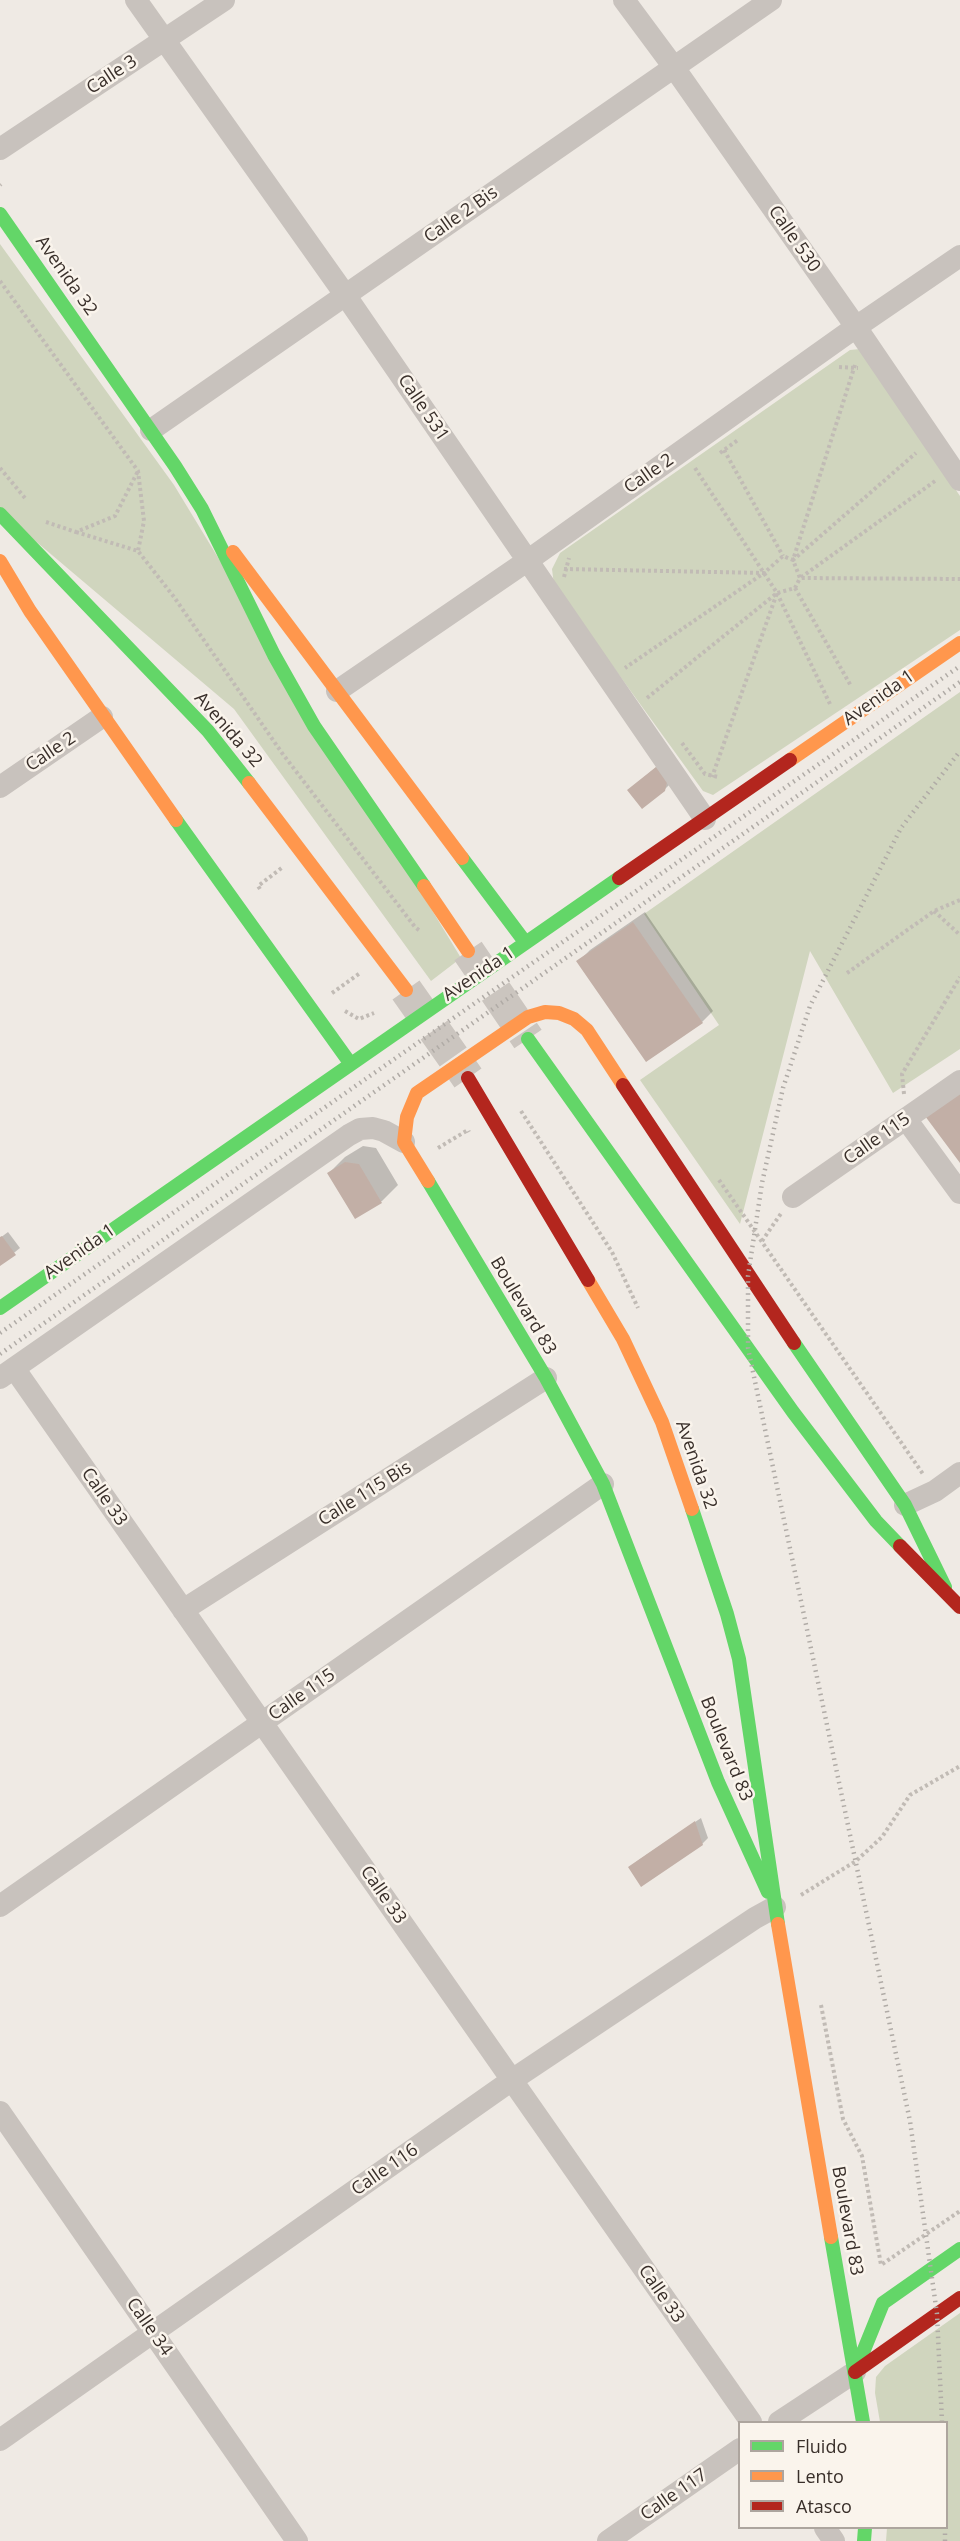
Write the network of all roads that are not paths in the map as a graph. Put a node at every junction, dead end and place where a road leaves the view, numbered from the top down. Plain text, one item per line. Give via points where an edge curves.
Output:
1 (136, 0) edge
2 (224, 0) edge
3 (624, 0) edge
4 (771, 0) edge
5 (165, 41) junction
6 (673, 66) junction
7 (0, 149) edge
8 (0, 214) edge
9 (960, 256) edge
10 (346, 296) junction
11 (856, 327) junction
12 (151, 430) junction
13 (951, 478) edge
14 (202, 509) junction
15 (0, 514) edge
16 (0, 561) edge
17 (527, 561) junction
18 (960, 642) edge
19 (337, 691) junction
20 (102, 717) junction
21 (0, 787) edge
22 (705, 819) junction
23 (525, 942) junction
24 (468, 951) tunnel mouth
25 (406, 990) tunnel mouth
26 (528, 1039) tunnel mouth
27 (350, 1063) junction
28 (468, 1078) tunnel mouth
29 (960, 1081) edge
30 (906, 1119) junction
31 (404, 1142) junction
32 (960, 1193) edge
33 (793, 1197) road end
34 (0, 1308) edge
35 (7, 1373) edge
36 (546, 1378) junction
37 (960, 1473) edge
38 (603, 1484) junction
39 (905, 1505) junction
40 (950, 1596) junction
41 (960, 1607) edge
42 (183, 1610) junction
43 (262, 1723) junction
44 (0, 1906) edge
45 (775, 1907) junction
46 (512, 2080) junction
47 (0, 2112) edge
48 (960, 2249) edge
49 (960, 2298) edge
50 (153, 2333) junction
51 (855, 2372) junction
52 (751, 2421) edge
53 (781, 2421) edge
54 (863, 2421) edge
55 (0, 2440) edge
56 (738, 2450) edge
57 (297, 2541) edge
58 (609, 2541) edge

1 - 5 street, Calle 531
2 - 5 street, Calle 3
3 - 6 street, Calle 530
4 - 6 street, Calle 2 Bis
5 - 7 street, Calle 3
5 - 10 street, Calle 531
6 - 10 street, Calle 2 Bis
6 - 11 street, Calle 530
8 - 12 main road, Avenida 32
9 - 11 street, Calle 2
10 - 12 street, Calle 2 Bis
10 - 17 street, Calle 531
11 - 13 street, Calle 530
11 - 17 street, Calle 2
12 - 14 main road, Avenida 32
14 - 19 main road, Avenida 32
14 - 24 main road, Avenida 32 via 274,656 314,726
15 - 25 main road, Avenida 32 via 208,731
16 - 20 main road
17 - 19 street, Calle 2
17 - 22 street, Calle 531
18 - 22 main road, Avenida 1
19 - 23 main road, Avenida 32
20 - 21 street, Calle 2
20 - 27 main road
22 - 23 main road, Avenida 1
23 - 27 main road, Avenida 1
26 - 40 main road via 846,1482 876,1521
27 - 34 main road, Avenida 1
28 - 45 main road, Avenida 32 via 623,1340 662,1422 739,1659
29 - 30 street, Calle 115
30 - 32 street
30 - 33 street, Calle 115
31 - 35 street via 373,1128 349,1135
31 - 36 main road, Boulevard 83
31 - 39 main road via 411,1105 425,1086 528,1017 544,1012 574,1019 587,1030 748,1276
35 - 42 street, Calle 33
36 - 38 main road, Boulevard 83
36 - 42 street, Calle 115 Bis
37 - 39 street
38 - 43 street, Calle 115
38 - 45 main road, Boulevard 83 via 718,1782
39 - 40 main road
40 - 41 main road
42 - 43 street, Calle 33
43 - 44 street, Calle 115
43 - 46 street, Calle 33
45 - 46 street, Calle 116
45 - 51 main road, Boulevard 83
46 - 50 street, Calle 116
46 - 52 street, Calle 33
47 - 50 street, Calle 34
48 - 51 main road via 883,2303
49 - 51 main road
50 - 55 street, Calle 116
50 - 57 street, Calle 34
51 - 53 street
51 - 54 main road, Boulevard 83
56 - 58 street, Calle 117

